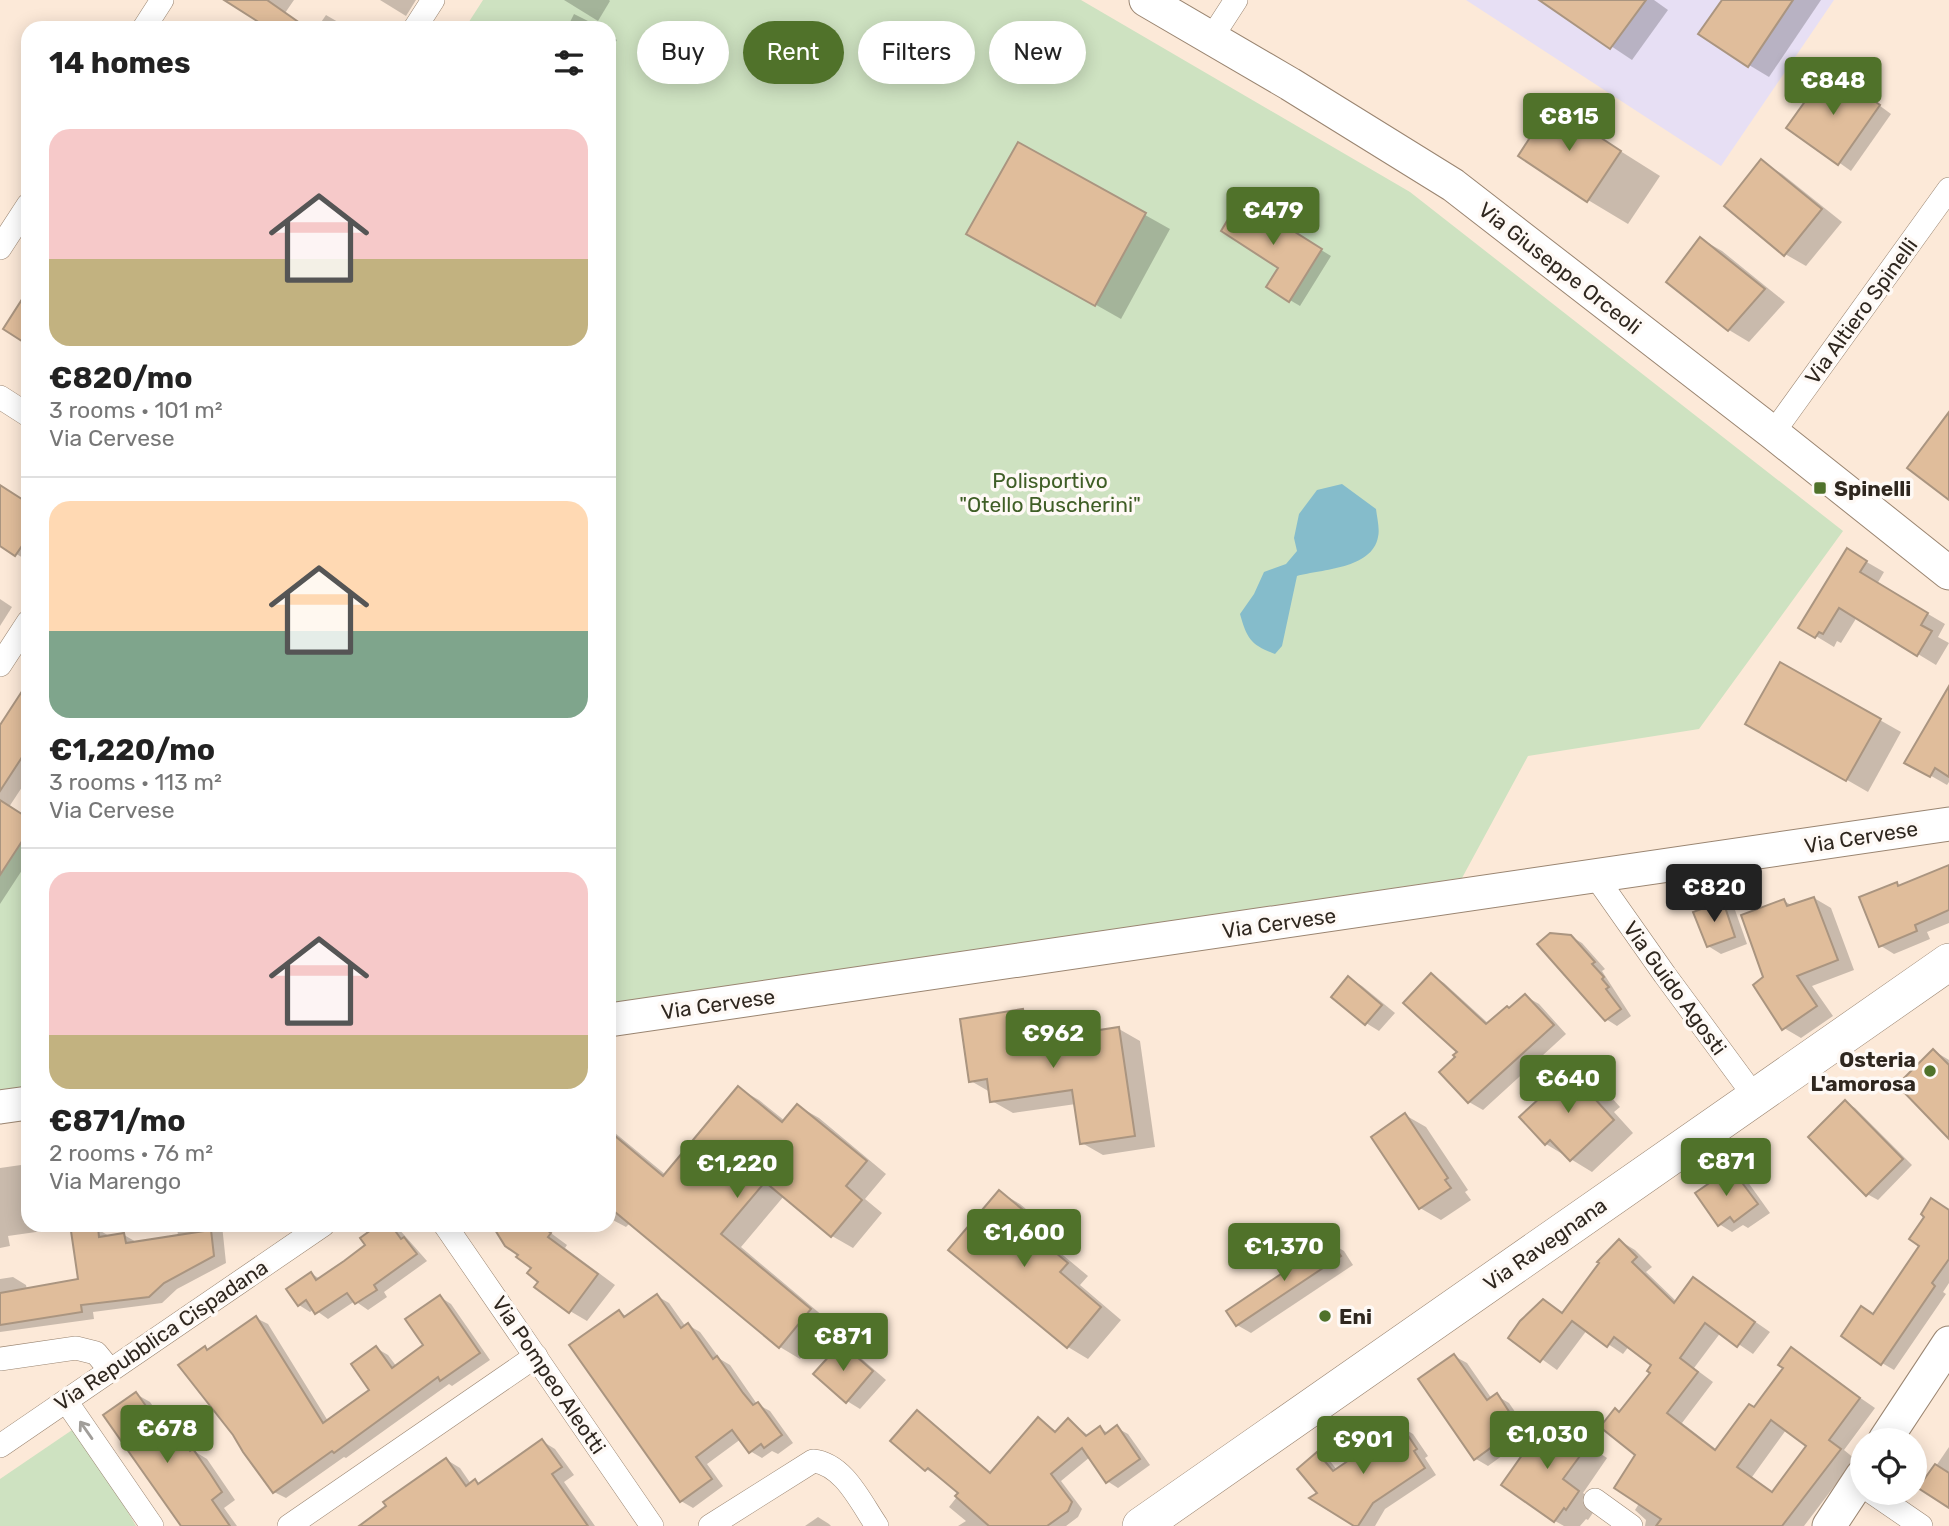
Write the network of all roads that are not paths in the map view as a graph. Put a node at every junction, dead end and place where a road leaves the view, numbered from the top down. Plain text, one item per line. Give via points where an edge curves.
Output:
1 (162, 0) edge
2 (433, 0) edge
3 (1146, 0) edge
4 (1236, 0) edge
5 (148, 21) edge
6 (420, 21) edge
7 (1212, 37) junction
8 (1949, 190) edge
9 (21, 216) edge
10 (0, 248) edge
11 (0, 397) edge
12 (21, 410) edge
13 (1773, 433) junction
14 (1949, 573) edge
15 (21, 633) edge
16 (0, 665) edge
17 (1949, 824) edge
18 (1597, 877) junction
19 (1949, 962) edge
20 (616, 1019) edge
21 (1755, 1097) junction
22 (21, 1104) edge
23 (0, 1107) edge
24 (313, 1232) edge
25 (450, 1232) edge
26 (1949, 1343) edge
27 (536, 1356) junction
28 (0, 1359) edge
29 (110, 1370) junction
30 (66, 1401) junction
31 (1893, 1428) edge
32 (0, 1446) edge
33 (1595, 1500) dead end
34 (1850, 1501) edge
35 (1892, 1505) edge
36 (152, 1526) edge
37 (289, 1526) edge
38 (652, 1526) edge
39 (710, 1526) edge
40 (877, 1526) edge
41 (1141, 1526) edge
42 (1631, 1526) edge
43 (1829, 1526) edge
44 (1921, 1526) edge

1 - 5 street
2 - 6 street
3 - 7 main road, Via Giuseppe Orceoli
4 - 7 street
7 - 13 main road, Via Giuseppe Orceoli via 1453,185
8 - 13 street, Via Altiero Spinelli
9 - 10 street
11 - 12 street
13 - 14 main road, Via Giuseppe Orceoli
15 - 16 street
17 - 18 main road, Via Cervese
18 - 20 main road, Via Cervese
18 - 21 street, Via Guido Agosti
19 - 21 main road, Via Ravegnana
21 - 41 main road, Via Ravegnana
22 - 23 main road
24 - 29 street, Via Repubblica Cispadana
25 - 27 street, Via Pompeo Aleotti
26 - 31 main road
27 - 37 street
27 - 38 street, Via Pompeo Aleotti
28 - 29 street via 76,1348 96,1353
29 - 30 street, Via Repubblica Cispadana
30 - 32 street, Via Repubblica Cispadana
36 -> 30 street
33 - 42 street
34 - 43 main road
35 - 44 street
39 - 40 street via 813,1461 826,1462 840,1473

